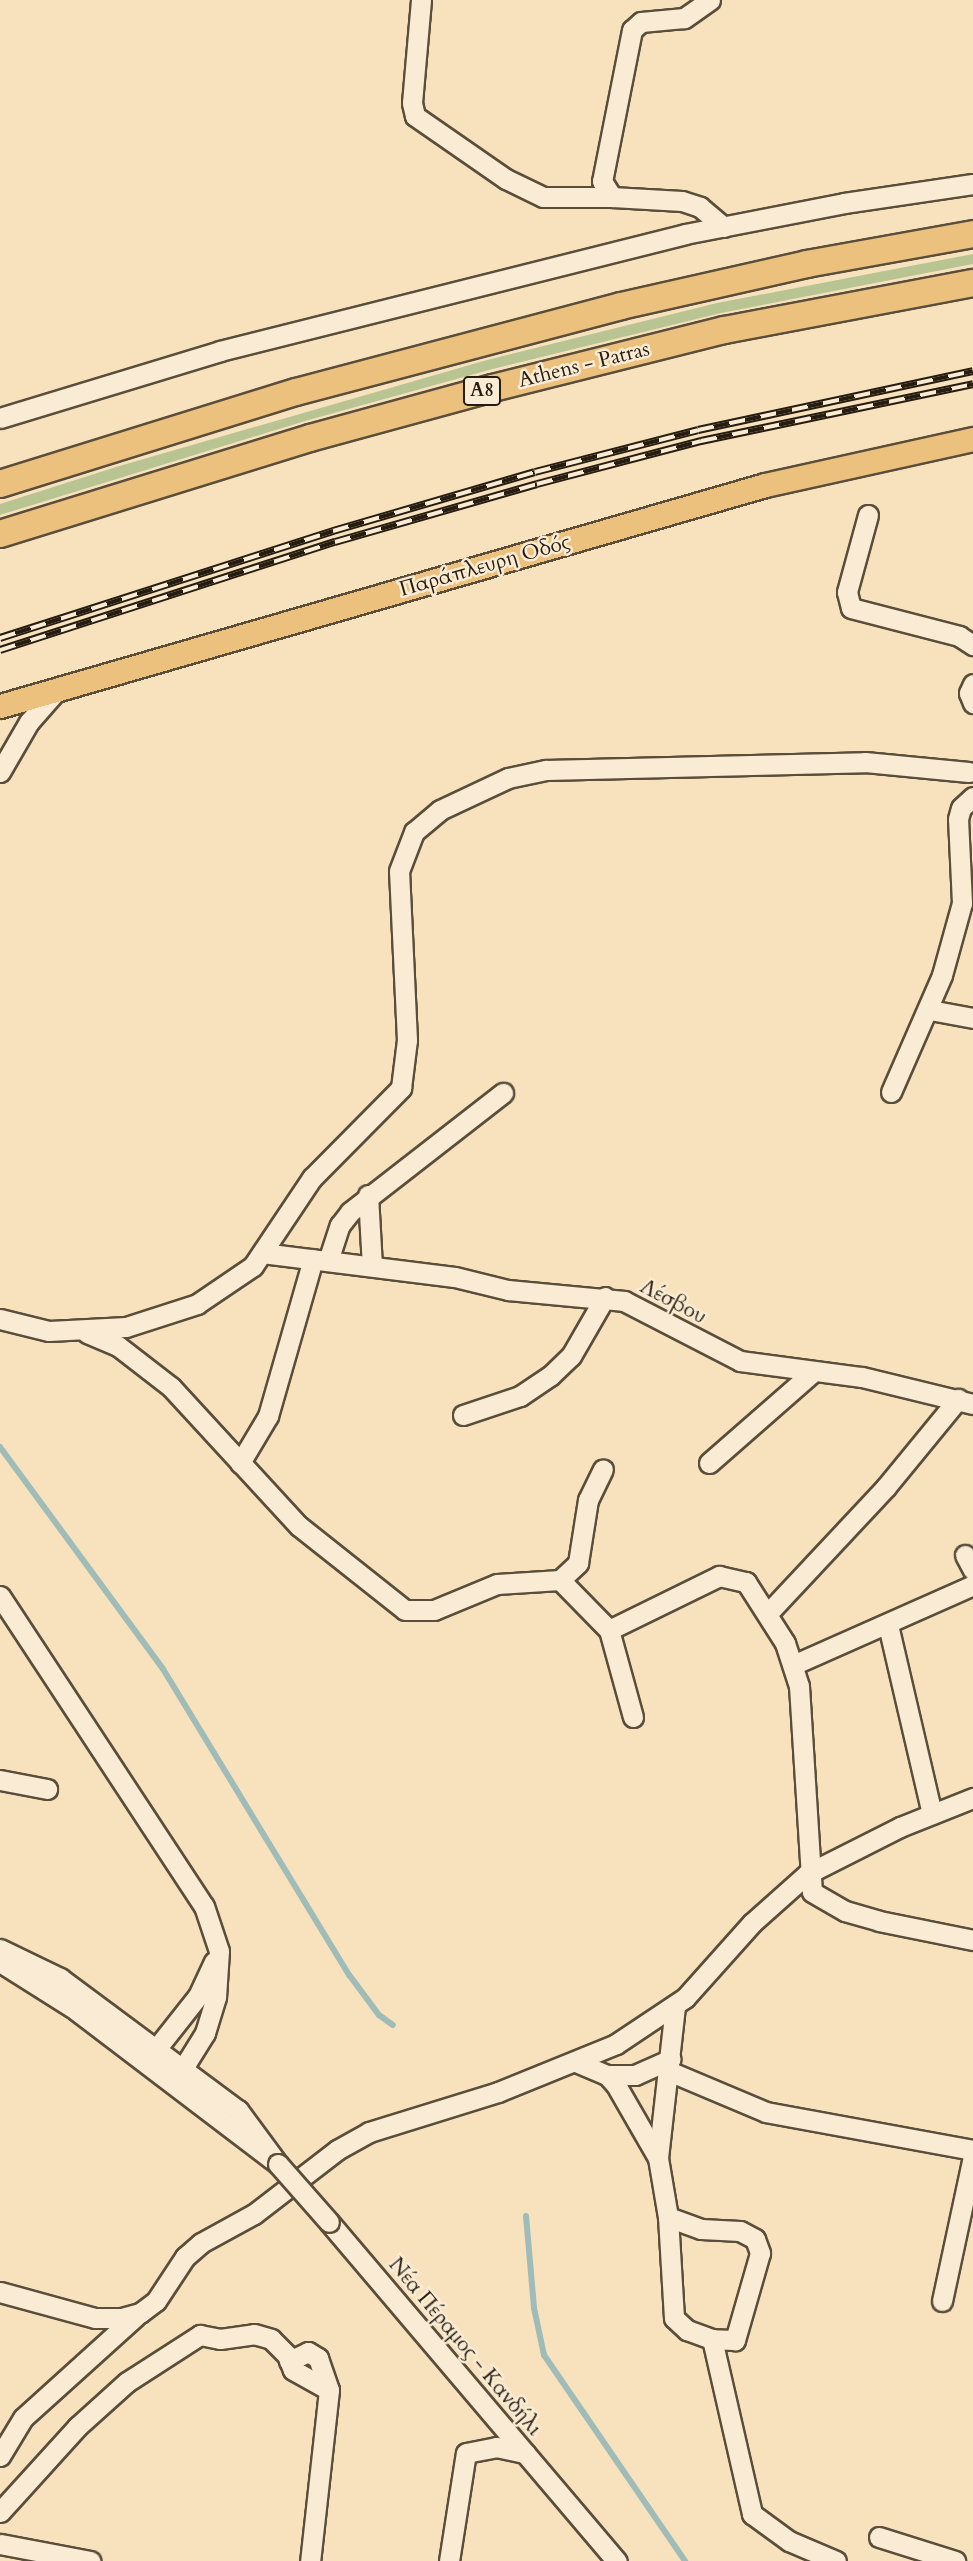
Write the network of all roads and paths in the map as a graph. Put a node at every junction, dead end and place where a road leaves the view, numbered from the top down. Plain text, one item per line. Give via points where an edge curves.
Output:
1 (421, 0) edge
2 (710, 0) edge
3 (973, 184) edge
4 (612, 197) junction
5 (724, 226) junction
6 (973, 234) edge
7 (973, 283) edge
8 (0, 418) edge
9 (973, 439) edge
10 (0, 484) edge
11 (867, 514) dead end
12 (0, 534) edge
13 (973, 645) edge
14 (973, 684) edge
15 (57, 690) junction
16 (973, 703) edge
17 (0, 706) edge
18 (971, 767) edge
19 (0, 772) edge
20 (973, 796) edge
21 (930, 1010) junction
22 (973, 1018) edge
23 (891, 1092) dead end
24 (503, 1094) dead end
25 (368, 1195) junction
26 (262, 1253) junction
27 (321, 1260) junction
28 (372, 1266) junction
29 (605, 1297) junction
30 (0, 1318) edge
31 (84, 1332) junction
32 (813, 1372) junction
33 (966, 1401) edge
34 (463, 1415) dead end
35 (240, 1462) junction
36 (709, 1463) dead end
37 (603, 1469) dead end
38 (560, 1580) junction
39 (973, 1585) edge
40 (0, 1596) edge
41 (769, 1612) junction
42 (888, 1625) junction
43 (609, 1630) junction
44 (795, 1664) junction
45 (633, 1717) dead end
46 (0, 1780) edge
47 (47, 1789) dead end
48 (973, 1798) edge
49 (932, 1814) junction
50 (807, 1874) junction
51 (973, 1940) edge
52 (0, 1949) edge
53 (219, 1951) junction
54 (0, 1962) edge
55 (675, 2007) junction
56 (151, 2056) junction
57 (576, 2062) junction
58 (671, 2066) junction
59 (607, 2075) junction
60 (178, 2076) junction
61 (973, 2150) edge
62 (973, 2157) edge
63 (658, 2158) junction
64 (668, 2217) junction
65 (0, 2292) edge
66 (942, 2301) dead end
67 (140, 2313) junction
68 (712, 2340) junction
69 (525, 2453) junction
70 (0, 2456) edge
71 (0, 2512) edge
72 (879, 2537) dead end
73 (0, 2544) edge
74 (919, 2558) edge
75 (90, 2561) edge
76 (310, 2561) edge
77 (449, 2561) edge
78 (617, 2561) edge
79 (836, 2561) edge
80 (955, 2561) edge

1 - 4 street via 412,103 415,116 506,179 544,197
2 - 4 street via 684,18 641,22 632,30 606,144 602,181
3 - 5 street
4 - 5 street via 682,201 701,208
5 - 8 street via 220,351
6 - 10 highway, Α8 via 772,272 597,312 296,392
7 - 12 highway, Athens - Patras / Α8 via 724,330 493,388 310,438
9 - 15 main road, Παράπλευρη Οδός via 765,485
11 - 13 street via 847,592 851,607 959,636
14 - 16 street via 969,693
15 - 17 main road, Παράπλευρη Οδός
15 - 19 street via 29,722
18 - 20 street
18 - 26 street via 865,762 546,770 508,778 440,810 414,832 399,871 407,1040 401,1088 312,1178
20 - 21 street via 958,819 962,903
21 - 22 street
21 - 23 street
24 - 25 street
25 - 27 street via 340,1224
25 - 28 street
26 - 27 street, Λέσβου
26 - 31 street via 236,1279 197,1304 126,1327
27 - 28 street, Λέσβου
27 - 35 street via 268,1416
28 - 29 street, Λέσβου via 455,1276 508,1290
29 - 32 street, Λέσβου via 648,1310 673,1329 740,1362
29 - 34 street via 571,1356 550,1376 520,1396
30 - 31 street via 49,1331
31 - 35 street via 142,1362
32 - 33 street, Λέσβου via 862,1377
32 - 36 street
33 - 41 street
35 - 38 street via 325,1550 405,1610 434,1610 497,1584
37 - 38 street via 588,1500 578,1563
38 - 43 street
39 - 42 street
40 - 53 street via 204,1906
41 - 43 street via 746,1582 719,1576
41 - 44 street
42 - 44 street
42 - 49 street
43 - 45 street
44 - 50 street
46 - 47 street
48 - 49 street
49 - 50 street
50 - 51 street via 812,1892 845,1911
50 - 55 street via 752,1923
52 - 56 street, Νέα Πέραμος - Κανδήλι via 60,1978
53 - 56 street via 198,1996
53 - 60 street via 211,2016
54 - 56 street, Νέα Πέραμος - Κανδήλι
55 - 57 street via 626,2039
55 - 58 street
56 - 60 street, Νέα Πέραμος - Κανδήλι
57 - 59 street
57 - 67 street via 351,2142 254,2214 201,2243 185,2257 156,2301
58 - 59 street via 635,2075
58 - 61 street via 766,2112
58 - 63 street
59 - 63 street
60 - 69 street, Νέα Πέραμος - Κανδήλι, bridge via 278,2164
62 - 66 street
63 - 64 street
64 - 68 street via 674,2318 687,2330
64 - 68 street via 701,2229 740,2231 755,2239 760,2253 735,2340
65 - 67 street via 96,2318
67 - 70 street via 23,2417
68 - 79 street via 752,2514 789,2541
69 - 77 street via 496,2447 466,2453
69 - 78 street, Νέα Πέραμος - Κανδήλι
71 - 76 street via 77,2427 175,2347 200,2334 220,2339 254,2334 271,2339 293,2370 329,2389
72 - 74 street
73 - 75 street
74 - 80 street

